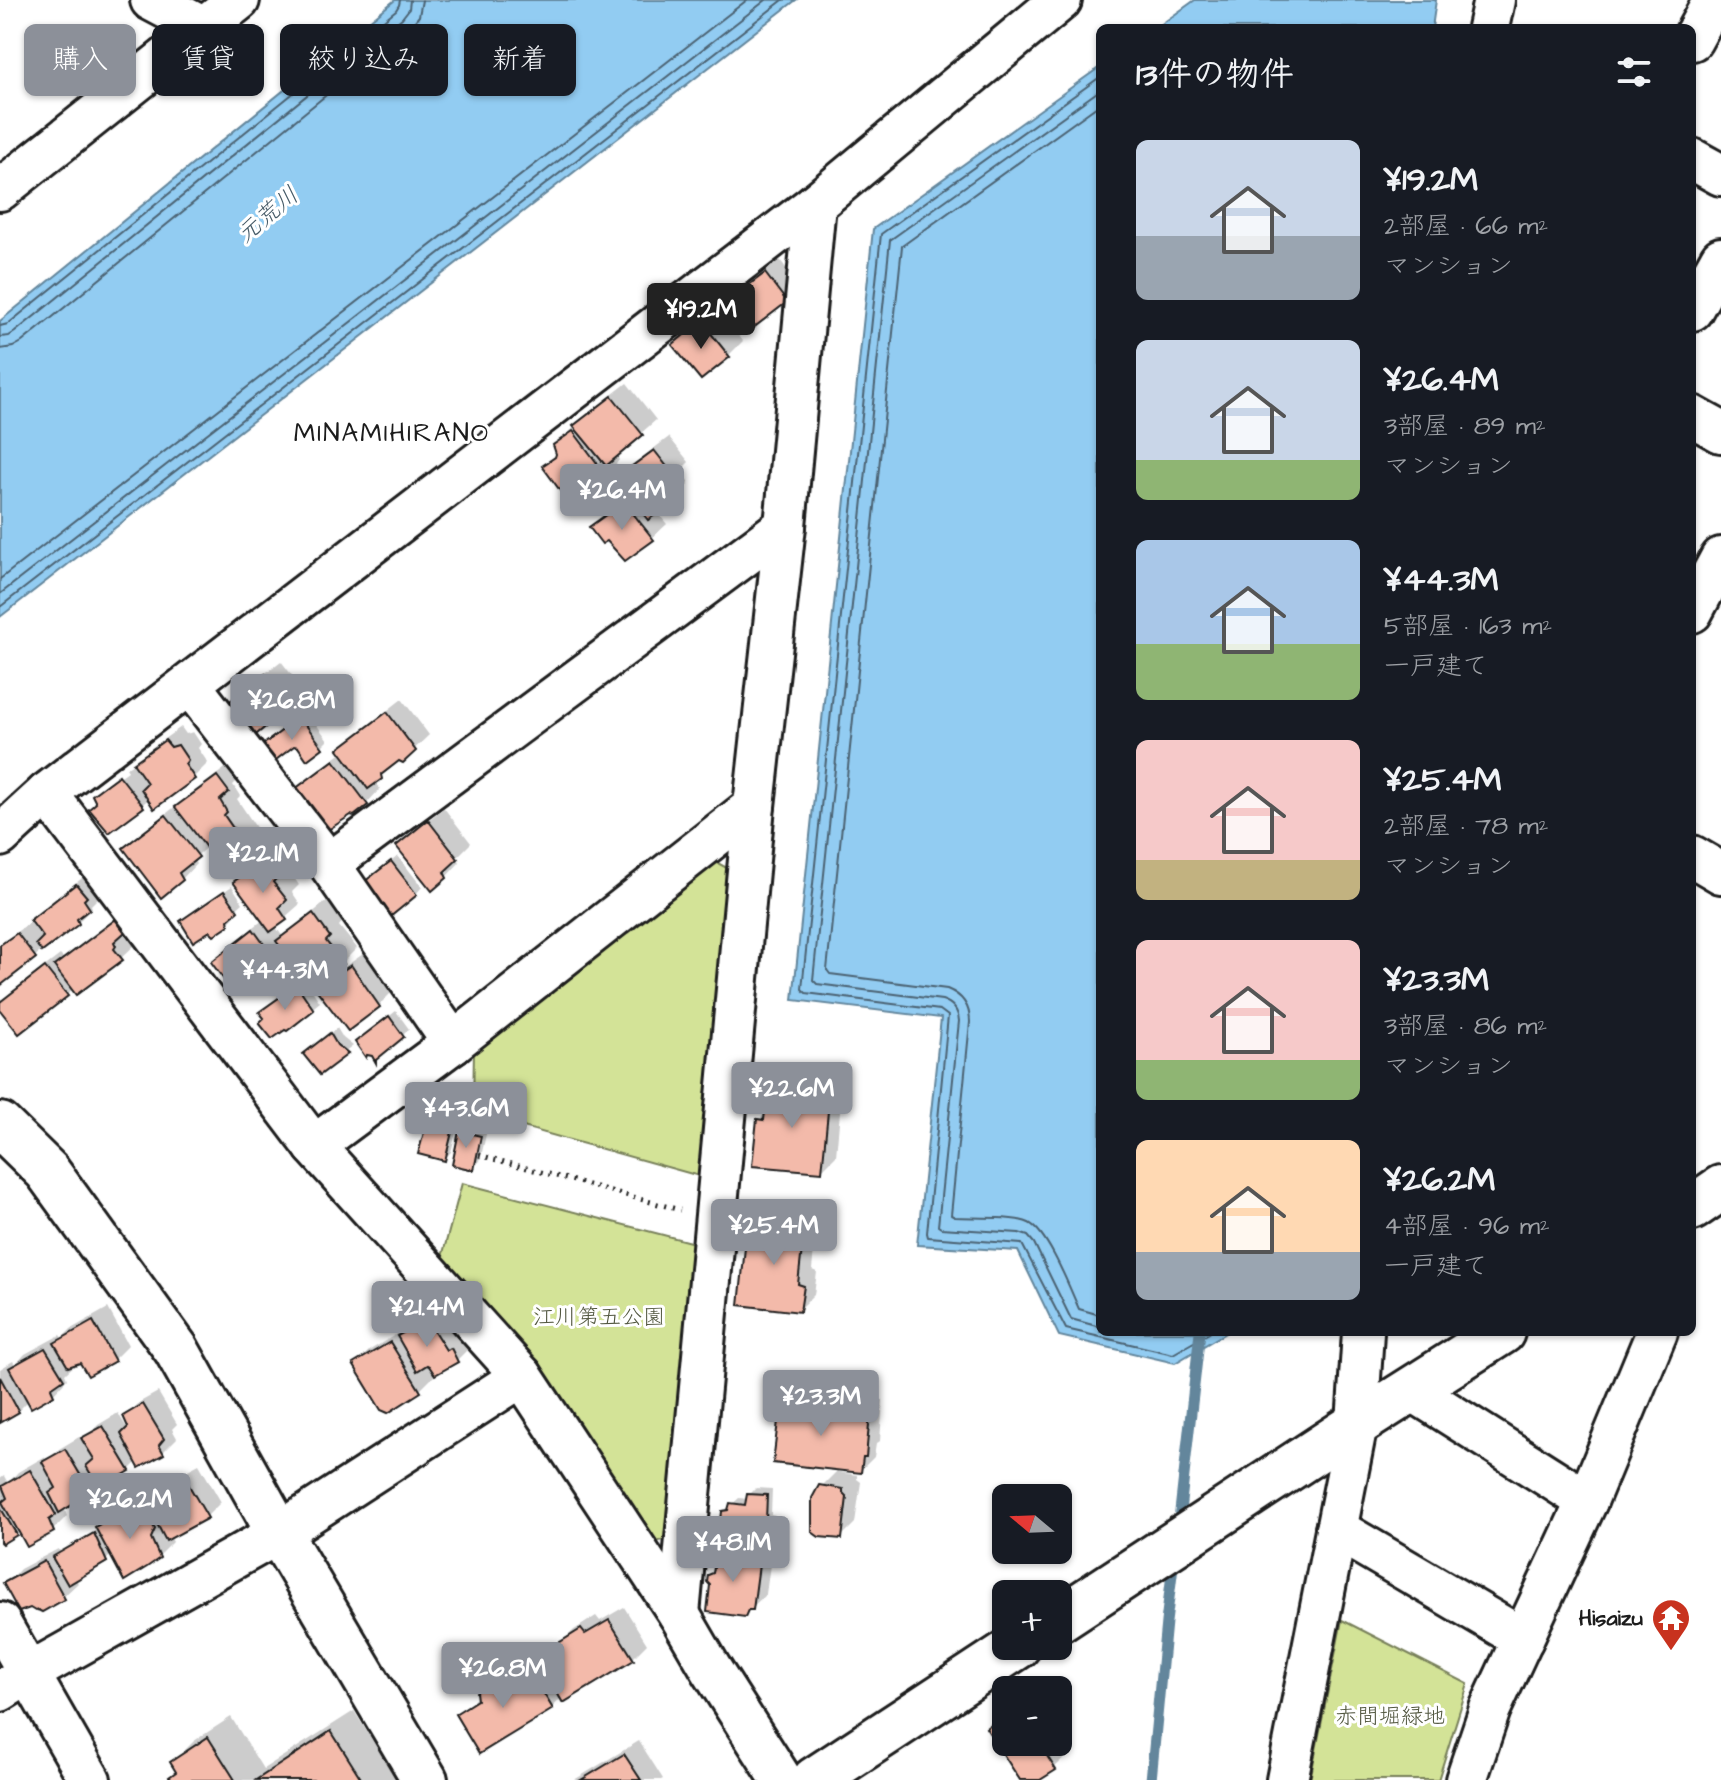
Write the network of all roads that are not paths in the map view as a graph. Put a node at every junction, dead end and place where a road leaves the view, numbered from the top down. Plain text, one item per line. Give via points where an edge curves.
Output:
1 (151, 0) edge
2 (239, 0) edge
3 (1061, 0) edge
4 (1494, 0) edge
5 (1714, 0) edge
6 (196, 24) edge
7 (209, 24) edge
8 (1489, 24) edge
9 (1696, 33) edge
10 (152, 69) edge
11 (1696, 161) edge
12 (1721, 175) edge
13 (0, 190) edge
14 (815, 204) junction
15 (1721, 258) edge
16 (1696, 303) edge
17 (1696, 418) edge
18 (1721, 432) edge
19 (785, 526) junction
20 (1721, 558) edge
21 (1696, 605) edge
22 (190, 685) junction
23 (47, 793) junction
24 (754, 806) junction
25 (0, 836) edge
26 (1696, 858) edge
27 (329, 864) junction
28 (1721, 873) edge
29 (453, 1043) junction
30 (0, 1125) edge
31 (314, 1146) junction
32 (1721, 1188) edge
33 (1696, 1205) edge
34 (1363, 1336) edge
35 (1496, 1336) edge
36 (1655, 1336) edge
37 (522, 1376) junction
38 (1412, 1390) junction
39 (1357, 1424) junction
40 (1587, 1501) junction
41 (1336, 1529) junction
42 (279, 1533) junction
43 (1072, 1611) edge
44 (679, 1614) junction
45 (0, 1623) edge
46 (1523, 1639) junction
47 (997, 1660) edge
48 (15, 1682) edge
49 (90, 1780) edge
50 (425, 1780) edge
51 (782, 1780) edge
52 (814, 1780) edge
53 (1287, 1780) edge
54 (1466, 1780) edge

1 - 6 street
2 - 7 street
3 - 14 street
4 - 8 street
5 - 9 street
10 - 13 street
11 - 12 street
14 - 19 street
14 - 22 street
15 - 16 street
17 - 18 street
19 - 24 street
19 - 27 street
20 - 21 street
22 - 23 street
22 - 27 street
23 - 25 street
23 - 31 street
24 - 29 street
24 - 44 street
26 - 28 street
27 - 29 street
29 - 31 street
30 - 42 street via 47,1171 176,1349
31 - 37 street
32 - 33 street
34 - 39 street
35 - 38 street
36 - 40 street
37 - 42 street
37 - 44 street
38 - 39 street
38 - 40 street
39 - 41 street
39 - 43 street
40 - 46 street
41 - 46 street
41 - 53 street
42 - 48 street
42 - 50 street
44 - 51 street
45 - 48 street
46 - 54 street via 1490,1709
47 - 52 street
48 - 49 street

